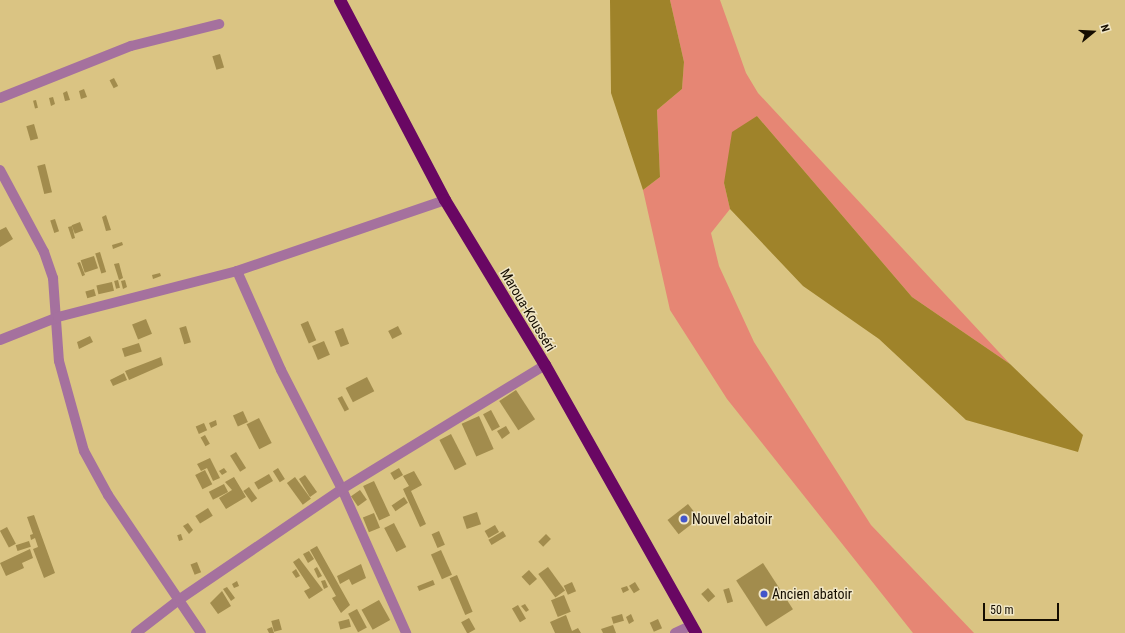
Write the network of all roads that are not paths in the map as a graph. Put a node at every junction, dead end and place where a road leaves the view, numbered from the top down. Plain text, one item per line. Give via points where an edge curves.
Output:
1 (340, 0) edge
2 (219, 24) dead end
3 (0, 98) edge
4 (0, 170) edge
5 (445, 200) junction
6 (237, 271) junction
7 (58, 317) junction
8 (0, 340) edge
9 (544, 366) junction
10 (342, 489) junction
11 (180, 598) junction
12 (694, 629) edge
13 (136, 633) edge
14 (201, 633) edge
15 (406, 633) edge
16 (675, 633) edge

1 - 5 highway, Maroua-Kousséri
2 - 3 street via 131,46
4 - 7 street via 44,252
5 - 6 street
5 - 9 highway, Maroua-Kousséri
6 - 7 street
6 - 10 street via 281,370
7 - 8 street
7 - 11 street via 59,361 84,451 108,495
9 - 10 street
9 - 12 highway, Maroua-Kousséri
10 - 11 street
10 - 15 street
11 - 13 street
11 - 14 street
12 - 16 street

